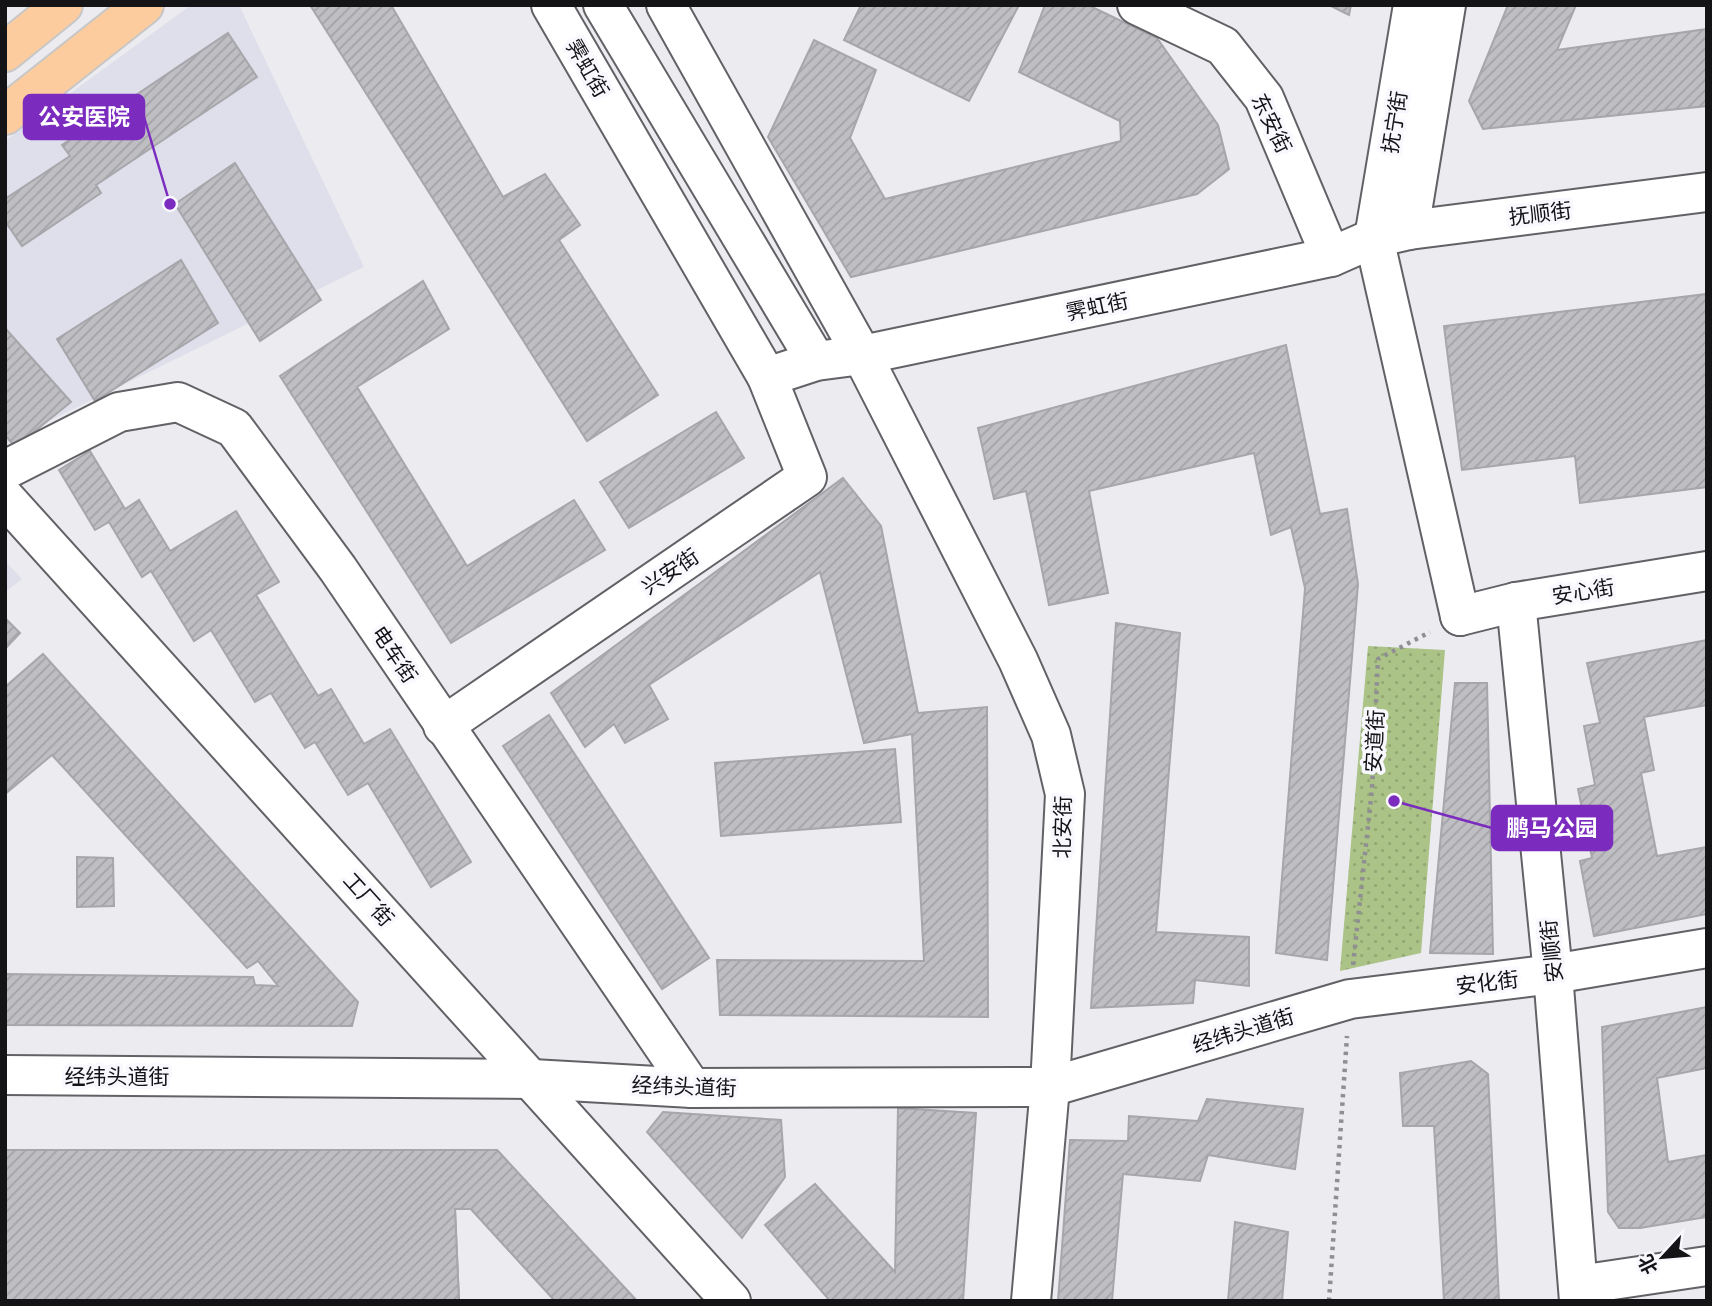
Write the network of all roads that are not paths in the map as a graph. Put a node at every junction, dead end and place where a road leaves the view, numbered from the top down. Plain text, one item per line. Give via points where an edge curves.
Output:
1 (63, 5) edge
2 (144, 5) edge
3 (551, 5) edge
4 (603, 5) edge
5 (666, 5) edge
6 (1137, 5) edge
7 (1413, 5) edge
8 (1446, 5) edge
9 (9, 41) edge
10 (5, 115) edge
11 (1707, 192) edge
12 (1392, 234) junction
13 (1331, 257) junction
14 (862, 355) junction
15 (816, 360) junction
16 (767, 377) junction
17 (5, 470) edge
18 (5, 498) edge
19 (1707, 571) edge
20 (1516, 602) junction
21 (443, 726) junction
22 (1707, 948) edge
23 (1553, 974) junction
24 (1350, 999) joint
25 (5, 1075) edge
26 (532, 1079) junction
27 (1050, 1087) junction
28 (692, 1088) junction
29 (1707, 1266) edge
30 (1579, 1293) edge
31 (732, 1301) edge
32 (1031, 1301) edge

1 - 9 main road
2 - 10 main road
3 - 16 street, 霁虹街
4 - 15 street
5 - 14 street, 北安街
6 - 13 street, 东安街 via 1223,46 1264,98
7 - 12 street, 抚宁街
8 - 12 street, 抚宁街
11 - 12 street, 抚顺街
12 - 13 street, 霁虹街
12 - 20 street, 安心街 via 1460,616
13 - 14 street, 霁虹街
14 - 15 street, 霁虹街
14 - 27 street, 北安街 via 1018,660 1051,735 1065,794
15 - 16 street, 霁虹街
16 - 21 street, 兴安街 via 807,477
17 - 21 street, 电车街 via 119,412 178,401 234,428 338,569
18 - 26 street, 工厂街
19 - 20 street, 安心街
20 - 23 street, 安顺街
21 - 28 street, 电车街
22 - 23 street, 安化街
23 - 24 street, 安化街
23 - 30 street, 安顺街
24 - 27 street, 经纬头道街
25 - 26 street, 经纬头道街
26 - 28 street, 经纬头道街
26 - 31 street, 工厂街
27 - 28 street, 经纬头道街
27 - 32 street, 北安街
29 - 30 street

